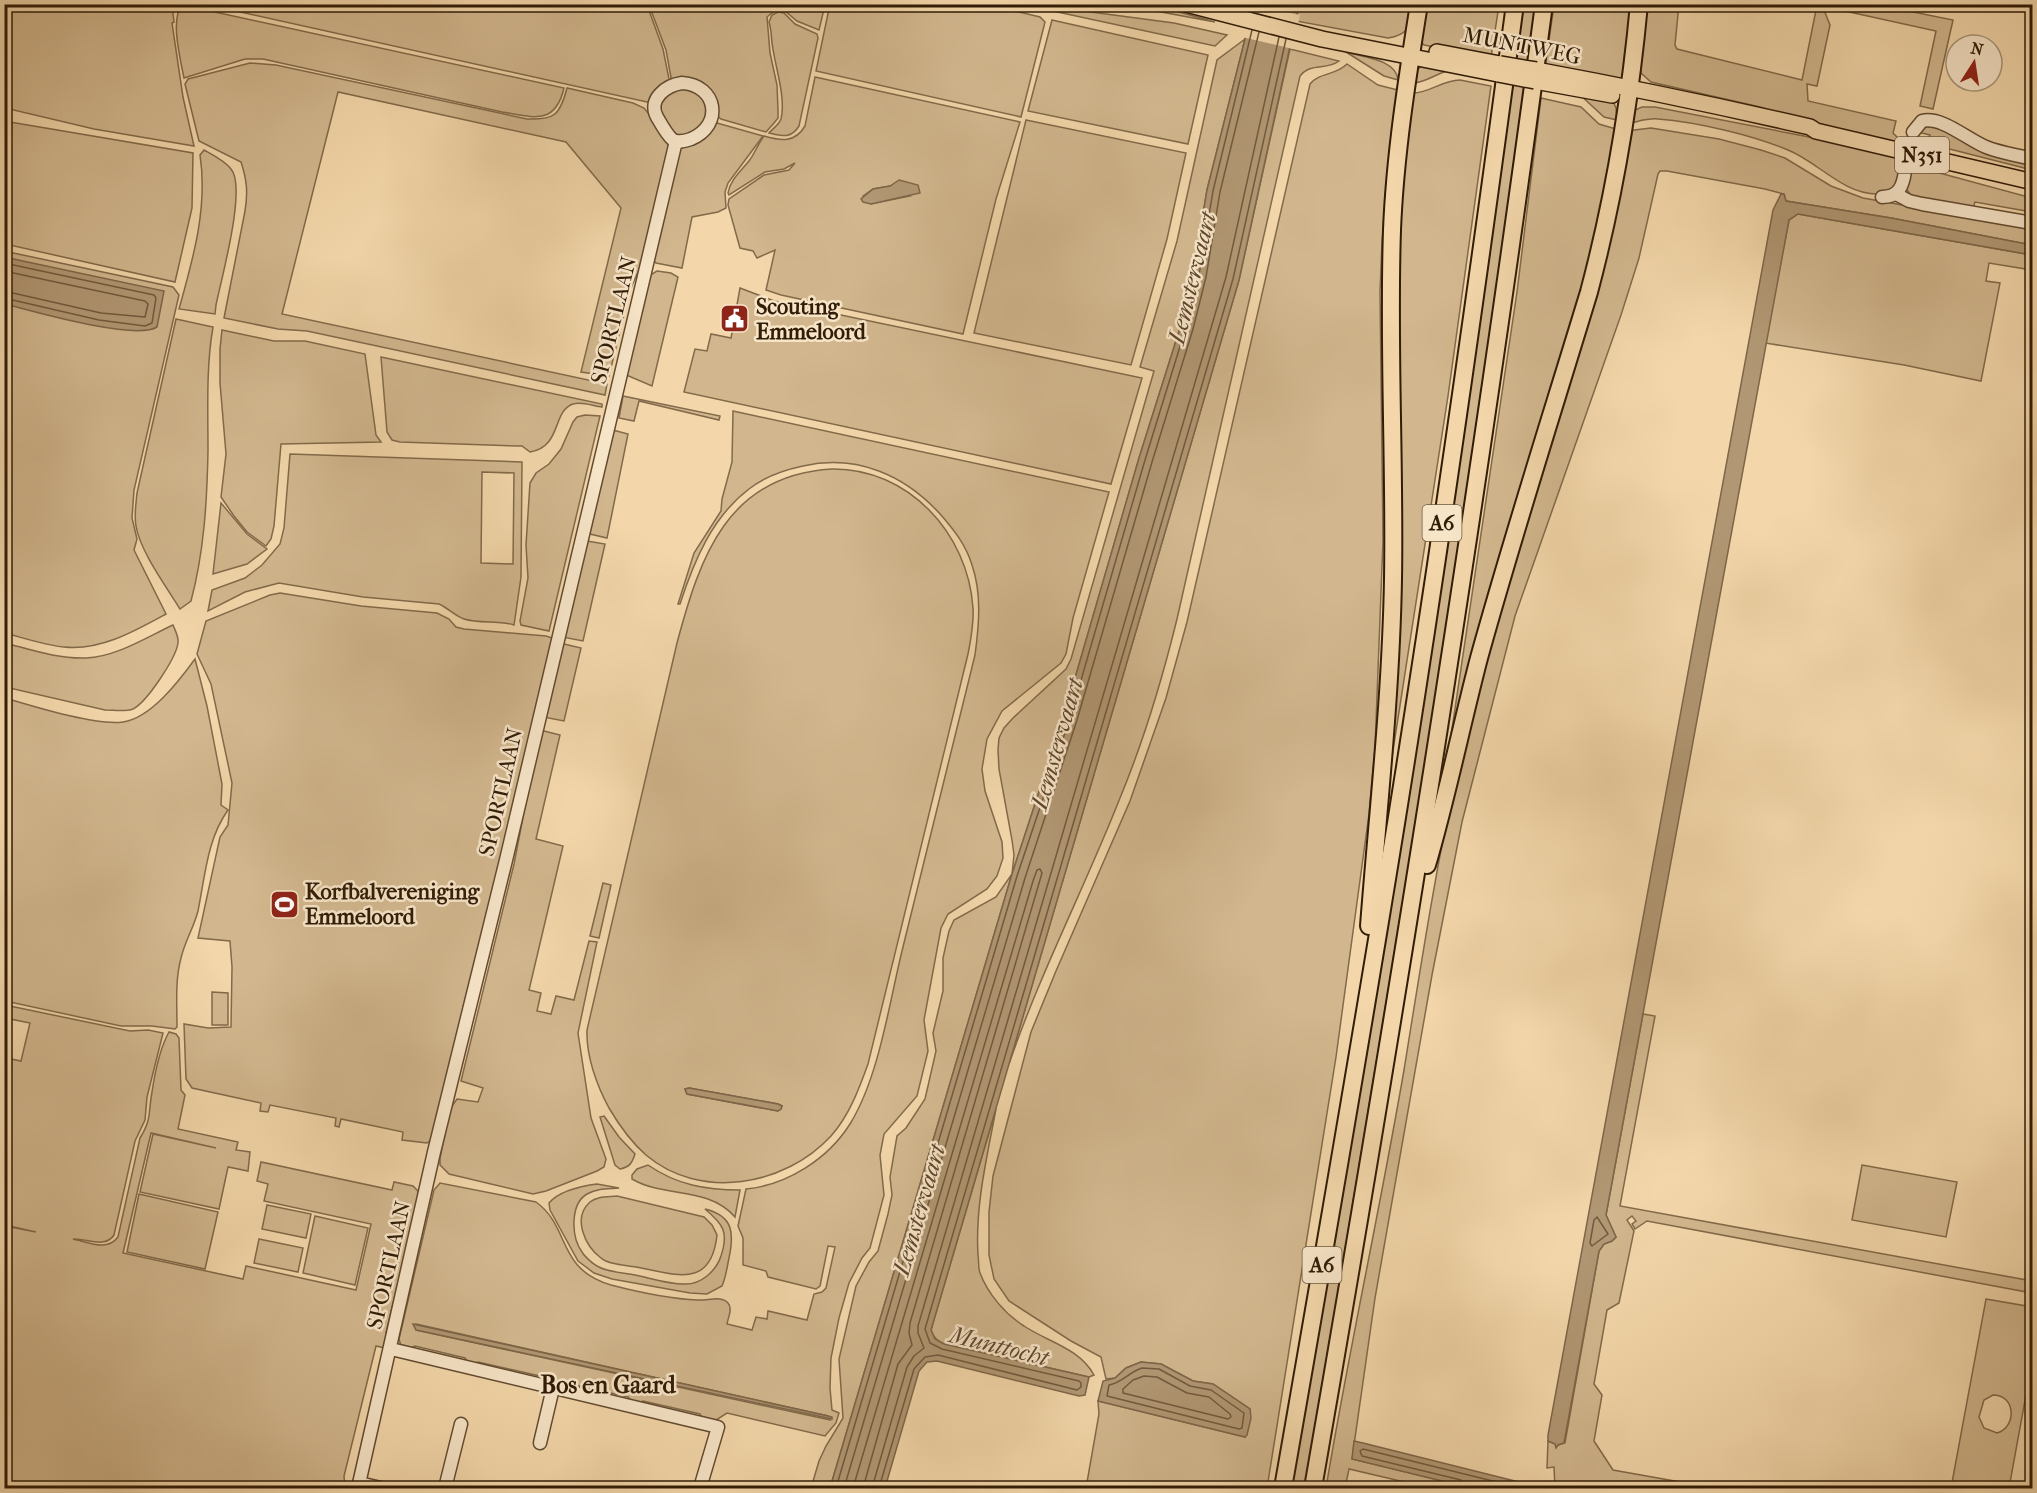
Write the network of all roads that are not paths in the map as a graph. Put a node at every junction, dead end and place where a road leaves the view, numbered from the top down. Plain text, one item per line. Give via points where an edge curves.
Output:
1 (1186, 4) edge
2 (1419, 4) edge
3 (1515, 4) edge
4 (1544, 4) edge
5 (1639, 4) edge
6 (1411, 52) junction
7 (1630, 94) junction
8 (1913, 132) dead end
9 (676, 141) junction
10 (2032, 159) edge
11 (1905, 171) tunnel mouth
12 (2031, 182) edge
13 (1896, 194) junction
14 (1882, 197) dead end
15 (2032, 223) edge
16 (1407, 932) junction
17 (1360, 1041) junction
18 (391, 1349) junction
19 (553, 1388) junction
20 (461, 1424) dead end
21 (540, 1443) dead end
22 (358, 1486) edge
23 (381, 1488) edge
24 (445, 1488) edge
25 (700, 1488) edge
26 (1283, 1488) edge
27 (1313, 1488) edge

1 - 6 main road, MUNTWEG / N351 via 1225,16
2 - 6 highway, A6
3 - 17 highway, A6 via 1444,508
4 - 16 highway, A6 via 1467,552
5 - 7 highway, A6
6 - 7 main road, MUNTWEG / N351, bridge
6 - 17 highway, A6 via 1392,228 1393,551 1389,683
7 - 12 main road, MUNTWEG / N351 via 1808,133 1816,131
7 - 16 highway, A6 via 1608,218 1589,292 1498,592 1440,822
8 - 10 street via 1922,121 1930,120 1987,147
9 - 9 street via 700,134 712,118 708,97 693,84 671,86 663,90 655,103 656,116
9 - 18 street, SPORTLAAN via 434,1152
11 - 13 street
13 - 14 street
13 - 15 street via 1922,204
16 - 27 highway, A6
17 - 26 highway, A6
18 - 19 street
18 - 22 street, SPORTLAAN
19 - 21 street
19 - 25 street via 718,1426
20 - 24 street
22 - 23 street

